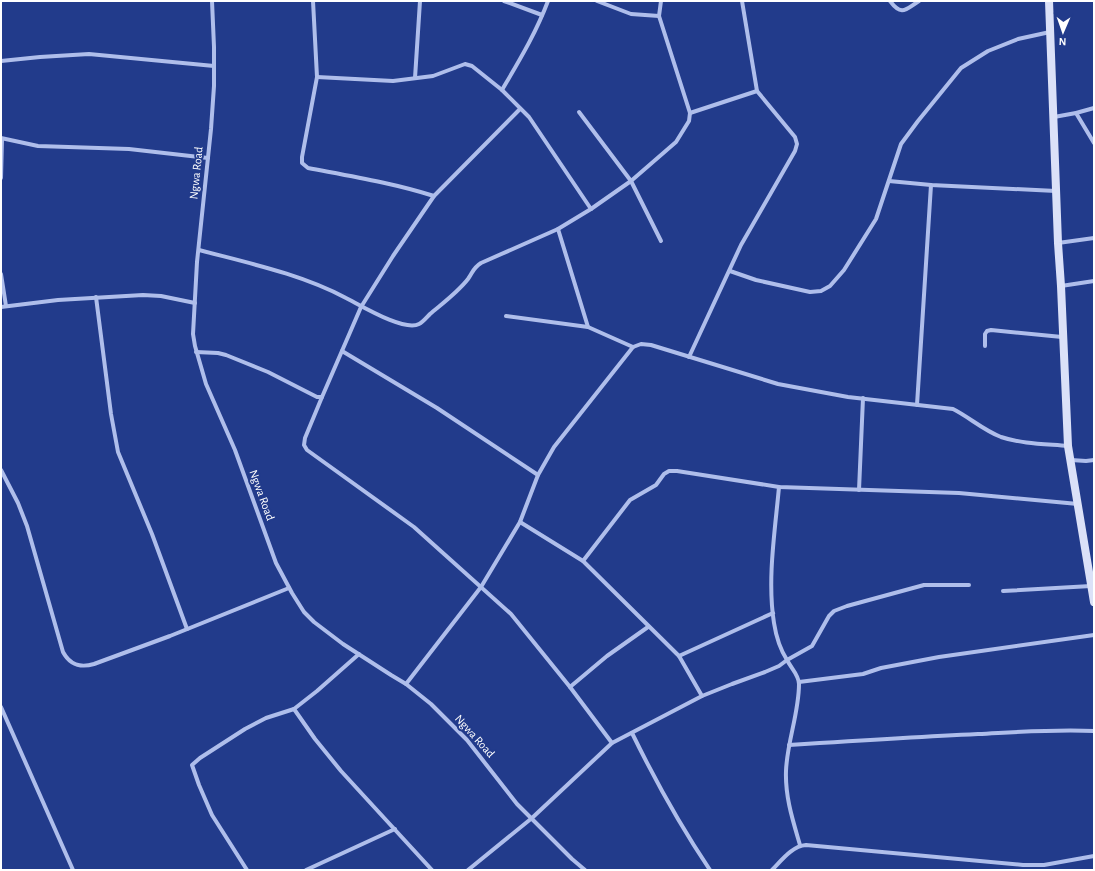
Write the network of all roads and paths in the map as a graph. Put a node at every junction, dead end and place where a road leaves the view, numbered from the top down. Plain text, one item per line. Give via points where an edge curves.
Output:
1 (212, 1) edge
2 (313, 1) edge
3 (420, 1) edge
4 (504, 1) edge
5 (548, 1) edge
6 (597, 1) edge
7 (661, 1) edge
8 (742, 1) edge
9 (890, 1) edge
10 (919, 1) edge
11 (1049, 1) edge
12 (542, 16) junction
13 (659, 16) junction
14 (1050, 32) junction
15 (1, 61) edge
16 (214, 66) junction
17 (317, 78) junction
18 (414, 78) junction
19 (502, 90) junction
20 (758, 91) junction
21 (520, 108) junction
22 (1094, 108) edge
23 (579, 112) dead end
24 (690, 113) junction
25 (1076, 113) junction
26 (1054, 117) junction
27 (2, 138) edge
28 (1094, 143) edge
29 (208, 158) junction
30 (1, 178) edge
31 (631, 181) junction
32 (889, 181) junction
33 (931, 185) junction
34 (1056, 191) junction
35 (434, 196) junction
36 (591, 208) junction
37 (558, 229) junction
38 (1094, 238) edge
39 (661, 241) dead end
40 (1058, 243) junction
41 (199, 250) junction
42 (730, 271) junction
43 (1, 274) edge
44 (1094, 281) edge
45 (1061, 286) junction
46 (96, 297) junction
47 (195, 303) junction
48 (6, 306) junction
49 (1, 307) edge
50 (361, 307) junction
51 (506, 316) dead end
52 (588, 327) junction
53 (1062, 336) junction
54 (985, 346) dead end
55 (633, 347) junction
56 (342, 351) junction
57 (196, 352) junction
58 (689, 357) junction
59 (322, 396) junction
60 (863, 398) junction
61 (917, 405) junction
62 (1068, 446) junction
63 (1071, 460) junction
64 (1094, 460) edge
65 (1, 470) edge
66 (538, 475) junction
67 (779, 487) junction
68 (859, 490) junction
69 (1078, 504) junction
70 (520, 522) junction
71 (583, 561) junction
72 (969, 585) dead end
73 (1092, 586) junction
74 (481, 587) junction
75 (289, 588) junction
76 (1003, 591) dead end
77 (1094, 602) edge
78 (773, 613) junction
79 (648, 627) junction
80 (187, 629) junction
81 (1094, 635) edge
82 (359, 654) junction
83 (678, 656) junction
84 (787, 660) junction
85 (799, 682) junction
86 (406, 684) junction
87 (570, 686) junction
88 (702, 696) junction
89 (1, 707) edge
90 (294, 709) junction
91 (1094, 731) edge
92 (632, 733) junction
93 (612, 743) junction
94 (789, 745) junction
95 (532, 818) junction
96 (395, 829) junction
97 (800, 845) junction
98 (1094, 856) edge
99 (73, 870) edge
100 (247, 870) edge
101 (306, 870) edge
102 (432, 870) edge
103 (468, 870) edge
104 (585, 870) edge
105 (710, 870) edge
106 (772, 870) edge

1 - 16 street, Ngwa Road
2 - 17 street
3 - 18 street
4 - 12 street
5 - 12 street
6 - 13 street via 630,14
7 - 13 street
8 - 20 street
9 - 10 street via 901,11
11 - 14 street
12 - 19 street
13 - 24 street
14 - 26 street
14 - 32 street via 1018,39 988,51 962,68 901,144
15 - 16 street via 89,54
16 - 29 street, Ngwa Road
17 - 18 street via 393,81
17 - 35 street via 302,163 308,168
18 - 19 street via 433,76 465,64 472,66
19 - 21 street
20 - 24 street
20 - 42 street via 795,137 797,144 741,245
21 - 35 street
21 - 36 street
22 - 25 street
23 - 31 street
24 - 31 street via 689,121 676,142
25 - 26 street
25 - 28 street
26 - 34 street
27 - 29 street via 38,146 137,150
27 - 30 street
29 - 41 street, Ngwa Road
31 - 36 street
31 - 39 street
32 - 33 street
32 - 42 street via 876,219 844,270 825,289 810,292 756,280
33 - 34 street
33 - 61 street
34 - 40 street
35 - 50 street
36 - 37 street
37 - 50 street via 481,263 450,297 419,324 408,326
37 - 52 street
38 - 40 street
40 - 45 street
41 - 47 street, Ngwa Road
41 - 50 street via 308,282 345,297
42 - 58 street
43 - 48 street
44 - 45 street
45 - 53 street
46 - 47 street via 161,296
46 - 48 street
46 - 80 street via 118,452
47 - 57 street, Ngwa Road via 193,334
48 - 49 street
50 - 56 street
51 - 52 street
52 - 55 street
53 - 54 street via 991,330 985,334
53 - 62 street
55 - 58 street via 641,344 651,345
55 - 66 street via 554,447
56 - 59 street
56 - 66 street via 437,408
57 - 59 street via 226,355 268,372 317,397
57 - 75 street, Ngwa Road via 208,390 235,450 276,563
58 - 60 street via 778,384
59 - 74 street via 304,445 307,450 414,527
60 - 61 street
60 - 68 street
61 - 62 street via 953,409 1001,437
62 - 63 street
63 - 64 street
63 - 69 street
65 - 80 street via 27,526 63,652 70,661 77,666 94,664
66 - 70 street
67 - 68 street
67 - 71 street via 669,471 656,485 630,500
67 - 78 street via 771,595
68 - 69 street via 959,493
69 - 73 street
70 - 71 street
70 - 74 street
71 - 79 street
72 - 84 street via 924,585 847,606 829,616 812,646
73 - 76 street
73 - 77 street
74 - 86 street
74 - 87 street via 511,614
75 - 80 street
75 - 82 street, Ngwa Road via 304,612 314,622
78 - 83 street
78 - 84 street via 778,641
79 - 83 street
79 - 87 street via 606,656
81 - 85 street via 939,657 880,668 863,674
82 - 86 street, Ngwa Road
82 - 90 street
83 - 88 street
84 - 85 street
84 - 88 street via 766,672
85 - 94 street
86 - 95 street, Ngwa Road via 431,704 467,740
87 - 93 street
88 - 92 street
89 - 99 street
90 - 96 street via 341,771
90 - 100 street via 266,718 245,729 192,765 212,815
91 - 94 street via 1031,730
92 - 93 street
92 - 105 street via 641,753
93 - 95 street
94 - 97 street via 786,770 789,807
95 - 103 street
95 - 104 street, Ngwa Road
96 - 101 street
96 - 102 street
97 - 98 street via 1023,865 1044,865
97 - 106 street

